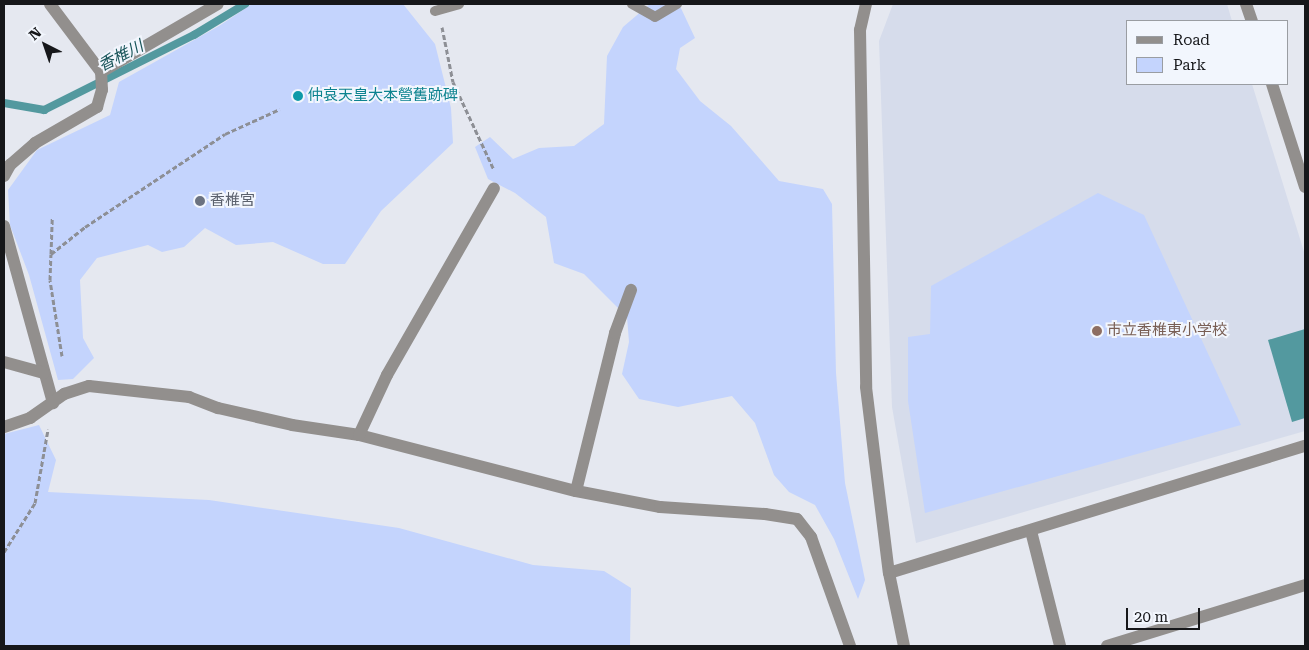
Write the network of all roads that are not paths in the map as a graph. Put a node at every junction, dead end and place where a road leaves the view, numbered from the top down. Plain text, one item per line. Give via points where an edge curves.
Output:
1 (50, 4) edge
2 (218, 4) edge
3 (459, 4) edge
4 (632, 4) edge
5 (677, 4) edge
6 (866, 4) edge
7 (1246, 4) edge
8 (435, 11) road end
9 (1252, 20) edge
10 (101, 72) junction
11 (1272, 85) edge
12 (4, 176) edge
13 (494, 188) road end
14 (1305, 188) edge
15 (4, 226) edge
16 (631, 290) dead end
17 (4, 362) edge
18 (44, 373) junction
19 (53, 403) junction
20 (4, 427) edge
21 (359, 435) junction
22 (1305, 446) edge
23 (576, 491) junction
24 (1030, 531) junction
25 (889, 573) junction
26 (1305, 585) edge
27 (850, 646) edge
28 (904, 646) edge
29 (1060, 646) edge
30 (1107, 646) edge

1 - 10 street
2 - 10 street
3 - 8 lane
4 - 5 lane via 656,17
6 - 25 street via 860,30 866,387
7 - 9 street
10 - 12 street via 102,90 97,107 35,143
11 - 14 street
13 - 21 street via 387,375
15 - 18 street
16 - 23 street via 615,333
17 - 18 street
18 - 19 street
19 - 20 street via 30,418
19 - 21 street via 64,394 89,386 189,397 218,408 292,425
21 - 23 street
22 - 24 street
23 - 27 street via 660,507 797,519 811,537
24 - 25 street
24 - 29 street
25 - 28 street
26 - 30 street

